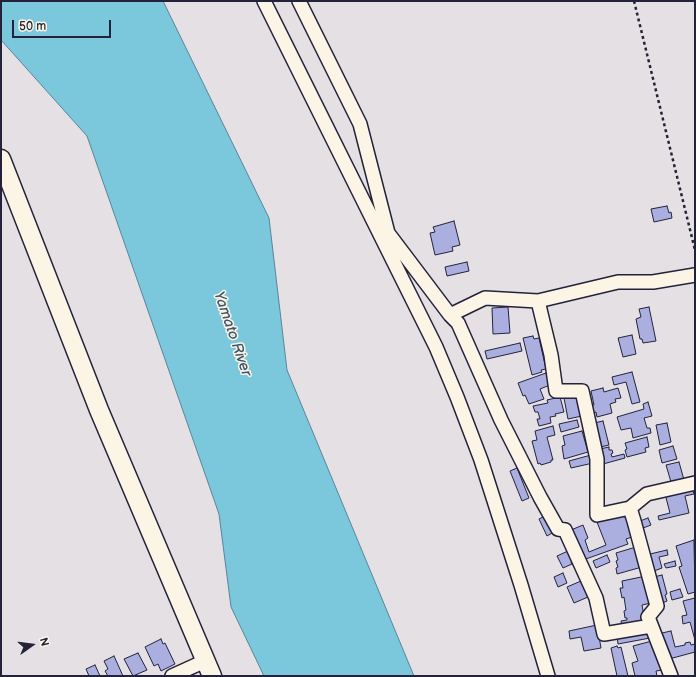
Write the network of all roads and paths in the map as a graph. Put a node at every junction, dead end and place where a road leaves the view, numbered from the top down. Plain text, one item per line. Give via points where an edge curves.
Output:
1 (264, 1) edge
2 (298, 1) edge
3 (634, 1) edge
4 (1, 158) edge
5 (385, 235) junction
6 (695, 250) edge
7 (695, 275) edge
8 (538, 301) junction
9 (450, 315) junction
10 (695, 483) edge
11 (630, 508) junction
12 (651, 626) junction
13 (208, 669) edge
14 (174, 676) edge
15 (548, 676) edge
16 (671, 676) edge

1 - 5 street
2 - 5 street via 360,124
3 - 6 path
4 - 13 street via 99,410
5 - 9 street
5 - 15 street via 462,411 521,585
7 - 8 street via 653,282 618,282
8 - 9 street via 485,298
8 - 11 street via 551,354 556,391 582,391 597,459 597,515
9 - 12 street via 458,323 540,497 558,529 565,530 596,598 604,634
10 - 11 street via 647,494
11 - 12 street via 657,606 648,617
12 - 16 street
13 - 14 street

